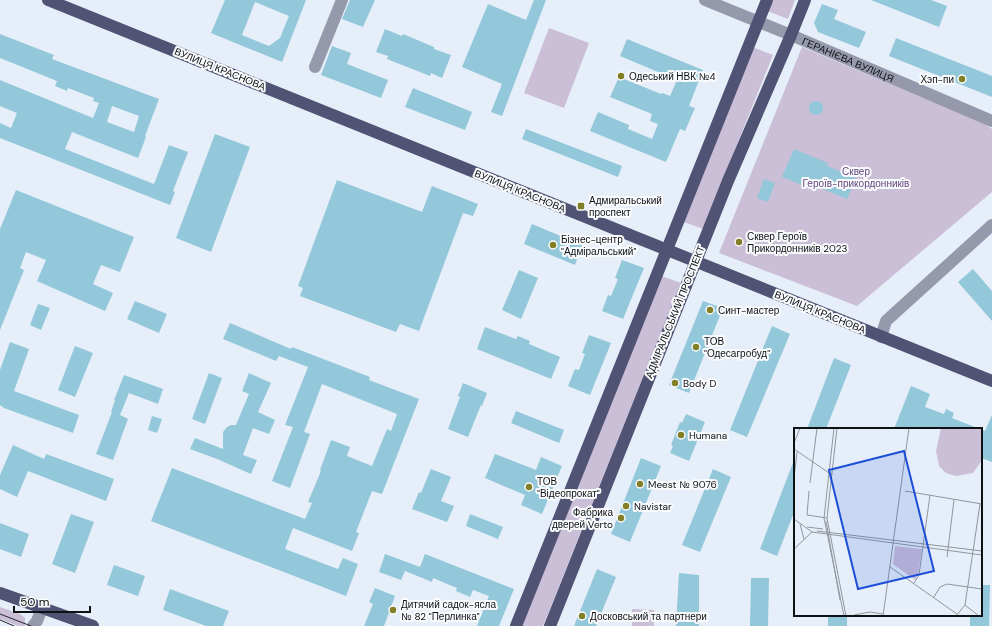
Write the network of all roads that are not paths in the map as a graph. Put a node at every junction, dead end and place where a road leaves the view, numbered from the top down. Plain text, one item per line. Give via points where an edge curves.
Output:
1 (48, 0) edge
2 (342, 0) edge
3 (704, 0) edge
4 (767, 0) edge
5 (805, 0) edge
6 (758, 22) junction
7 (791, 35) junction
8 (315, 67) dead end
9 (992, 121) edge
10 (992, 225) edge
11 (666, 250) junction
12 (695, 262) junction
13 (881, 337) junction
14 (992, 382) edge
15 (0, 593) edge
16 (42, 608) junction
17 (33, 626) edge
18 (93, 626) edge
19 (516, 626) edge
20 (550, 626) edge

1 - 11 main road, ВУЛИЦЯ КРАСНОВА
2 - 8 street
3 - 6 street, ГЕРАНІЄВА ВУЛИЦЯ
4 - 6 main road
5 - 7 main road, АДМІРАЛЬСЬКИЙ ПРОСПЕКТ
6 - 7 street, ГЕРАНІЄВА ВУЛИЦЯ
6 - 11 main road
7 - 9 street, ГЕРАНІЄВА ВУЛИЦЯ
7 - 12 main road, АДМІРАЛЬСЬКИЙ ПРОСПЕКТ
10 - 13 street via 886,321
11 - 12 main road, ВУЛИЦЯ КРАСНОВА
11 - 19 main road
12 - 13 main road, ВУЛИЦЯ КРАСНОВА
12 - 20 main road, АДМІРАЛЬСЬКИЙ ПРОСПЕКТ
13 - 14 main road, ВУЛИЦЯ КРАСНОВА
15 - 16 main road
16 - 17 street
16 - 18 main road

